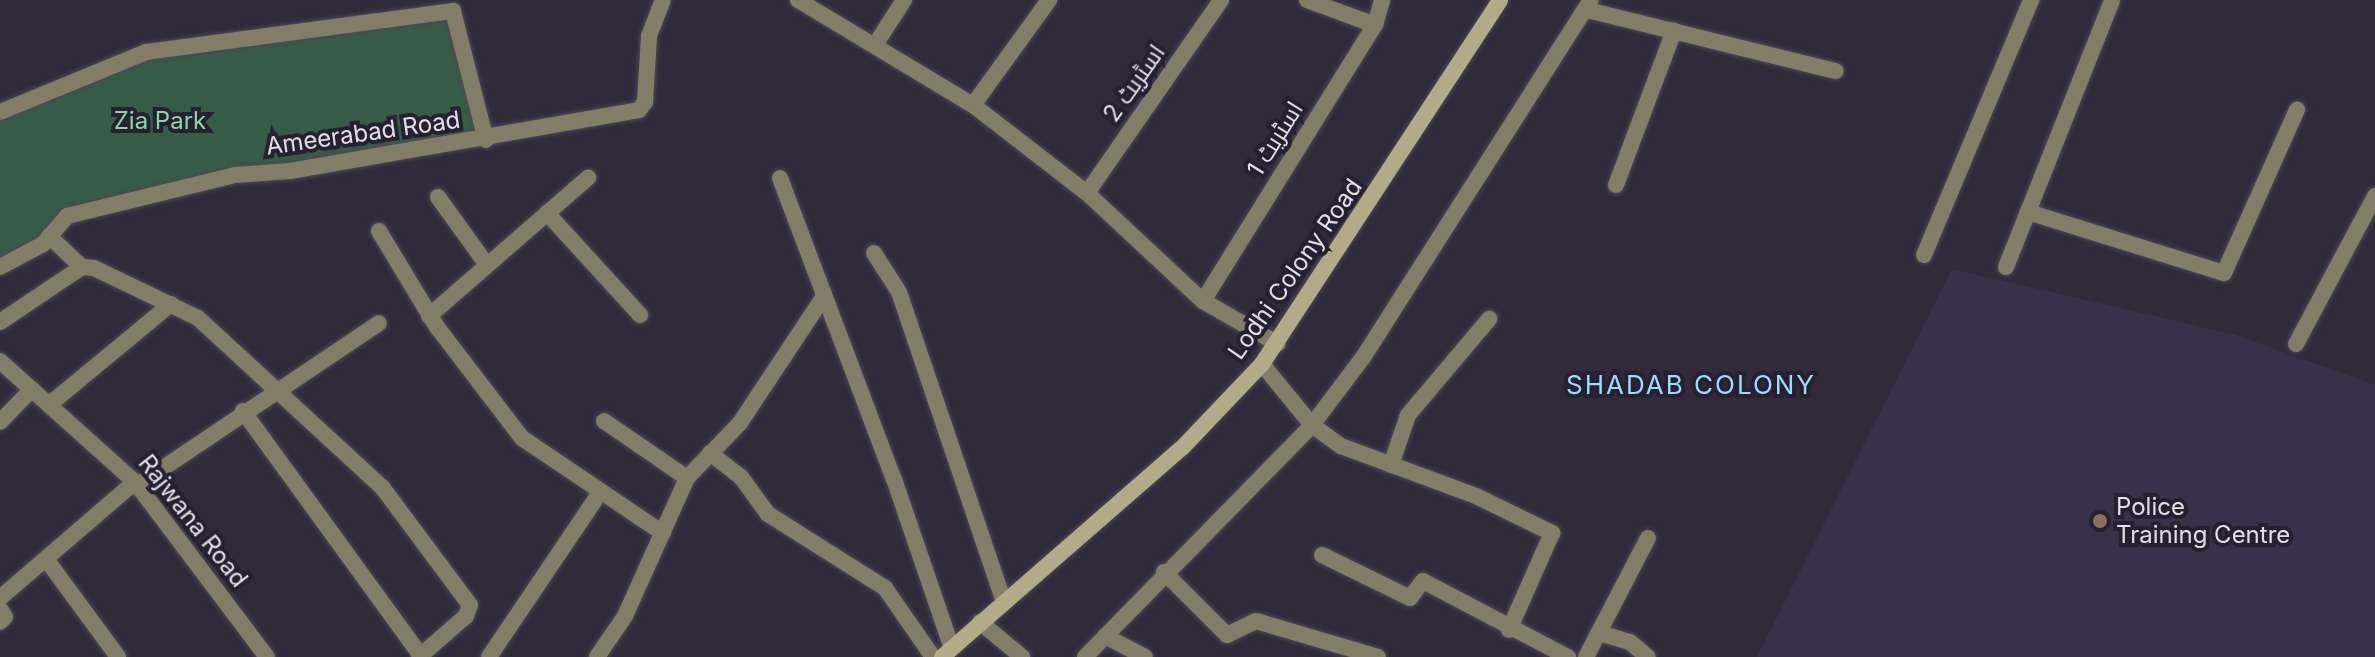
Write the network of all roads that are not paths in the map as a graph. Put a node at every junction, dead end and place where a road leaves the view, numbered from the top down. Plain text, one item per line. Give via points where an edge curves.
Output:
1 (663, 0) edge
2 (798, 0) edge
3 (904, 0) edge
4 (1049, 0) edge
5 (1221, 0) edge
6 (1307, 0) edge
7 (1382, 0) edge
8 (1500, 0) edge
9 (2031, 0) edge
10 (2112, 0) edge
11 (1589, 5) edge
12 (1375, 25) junction
13 (1674, 31) junction
14 (875, 45) junction
15 (1836, 71) dead end
16 (973, 105) junction
17 (2297, 110) dead end
18 (0, 112) edge
19 (486, 140) junction
20 (588, 178) dead end
21 (780, 178) dead end
22 (1616, 185) dead end
23 (1087, 193) junction
24 (2375, 196) edge
25 (438, 197) dead end
26 (2028, 212) junction
27 (547, 213) junction
28 (379, 231) dead end
29 (49, 236) junction
30 (874, 253) dead end
31 (1924, 255) dead end
32 (487, 265) junction
33 (0, 267) edge
34 (82, 267) junction
35 (2006, 267) dead end
36 (824, 296) junction
37 (1203, 301) junction
38 (171, 304) junction
39 (640, 315) dead end
40 (429, 316) junction
41 (1489, 319) dead end
42 (0, 322) edge
43 (379, 323) dead end
44 (1278, 344) junction
45 (2296, 344) dead end
46 (0, 361) edge
47 (1262, 364) junction
48 (32, 389) junction
49 (272, 391) junction
50 (50, 404) junction
51 (243, 411) junction
52 (604, 421) dead end
53 (0, 422) edge
54 (1312, 425) junction
55 (710, 453) junction
56 (1391, 465) junction
57 (687, 478) junction
58 (136, 483) junction
59 (599, 494) junction
60 (663, 533) junction
61 (1648, 538) dead end
62 (1322, 555) dead end
63 (46, 559) junction
64 (1164, 572) junction
65 (0, 598) edge
66 (1004, 602) junction
67 (0, 609) edge
68 (0, 622) edge
69 (980, 622) junction
70 (1509, 630) junction
71 (1600, 633) junction
72 (1105, 636) junction
73 (947, 652) edge
74 (420, 656) edge
75 (118, 657) edge
76 (267, 657) edge
77 (489, 657) edge
78 (597, 657) edge
79 (933, 657) edge
80 (1022, 657) edge
81 (1085, 657) edge
82 (1145, 657) edge
83 (1378, 657) edge
84 (1568, 657) edge
85 (1586, 657) edge
86 (1648, 657) edge

1 - 19 street, Ameerabad Road via 649,36 641,109
2 - 14 street
3 - 14 street
4 - 16 street
5 - 23 street, اسٹریٹ 2
6 - 12 street
7 - 12 street, اسٹریٹ 1
8 - 44 main road, Lodhi Colony Road
9 - 31 street
10 - 26 street
11 - 13 street
11 - 54 street via 1364,356
12 - 37 street, اسٹریٹ 1
13 - 15 street
13 - 22 street
14 - 16 street
16 - 23 street
17 - 26 street via 2224,273
18 - 19 street via 146,52 453,11
19 - 29 street, Ameerabad Road via 235,175 67,216
20 - 27 street
21 - 36 street
23 - 37 street
24 - 45 street
25 - 32 street
26 - 35 street
27 - 32 street
27 - 39 street
28 - 40 street
29 - 33 street, Ameerabad Road
29 - 34 street
30 - 66 street via 899,292
32 - 40 street
34 - 38 street
34 - 42 street
36 - 55 street via 757,400
36 - 73 street
37 - 44 street
38 - 49 street via 222,337
38 - 50 street
40 - 59 street via 522,438
41 - 56 street via 1408,415
43 - 49 street
44 - 47 main road, Lodhi Colony Road
46 - 48 street, Rajwana Road
47 - 54 street
47 - 66 main road, Lodhi Colony Road via 1182,448
48 - 50 street, Rajwana Road
48 - 53 street
49 - 51 street
49 - 74 street via 338,442 382,487 468,598 469,613
50 - 58 street, Rajwana Road
51 - 58 street
51 - 74 street
52 - 57 street
54 - 56 street via 1341,446
54 - 64 street
55 - 57 street
55 - 79 street via 741,477 782,525 885,588
56 - 70 street via 1476,496 1552,533
57 - 60 street
58 - 63 street
58 - 76 street, Rajwana Road
59 - 60 street
59 - 77 street
60 - 78 street via 625,616
61 - 71 street
62 - 70 street via 1410,598 1423,581
63 - 65 street
63 - 75 street
64 - 72 street
64 - 83 street via 1227,635 1256,621
66 - 69 main road, Lodhi Colony Road
67 - 68 street via 5,617
69 - 73 main road, Lodhi Colony Road
69 - 80 street
70 - 84 street
71 - 85 street
71 - 86 street via 1630,642
72 - 81 street
72 - 82 street

